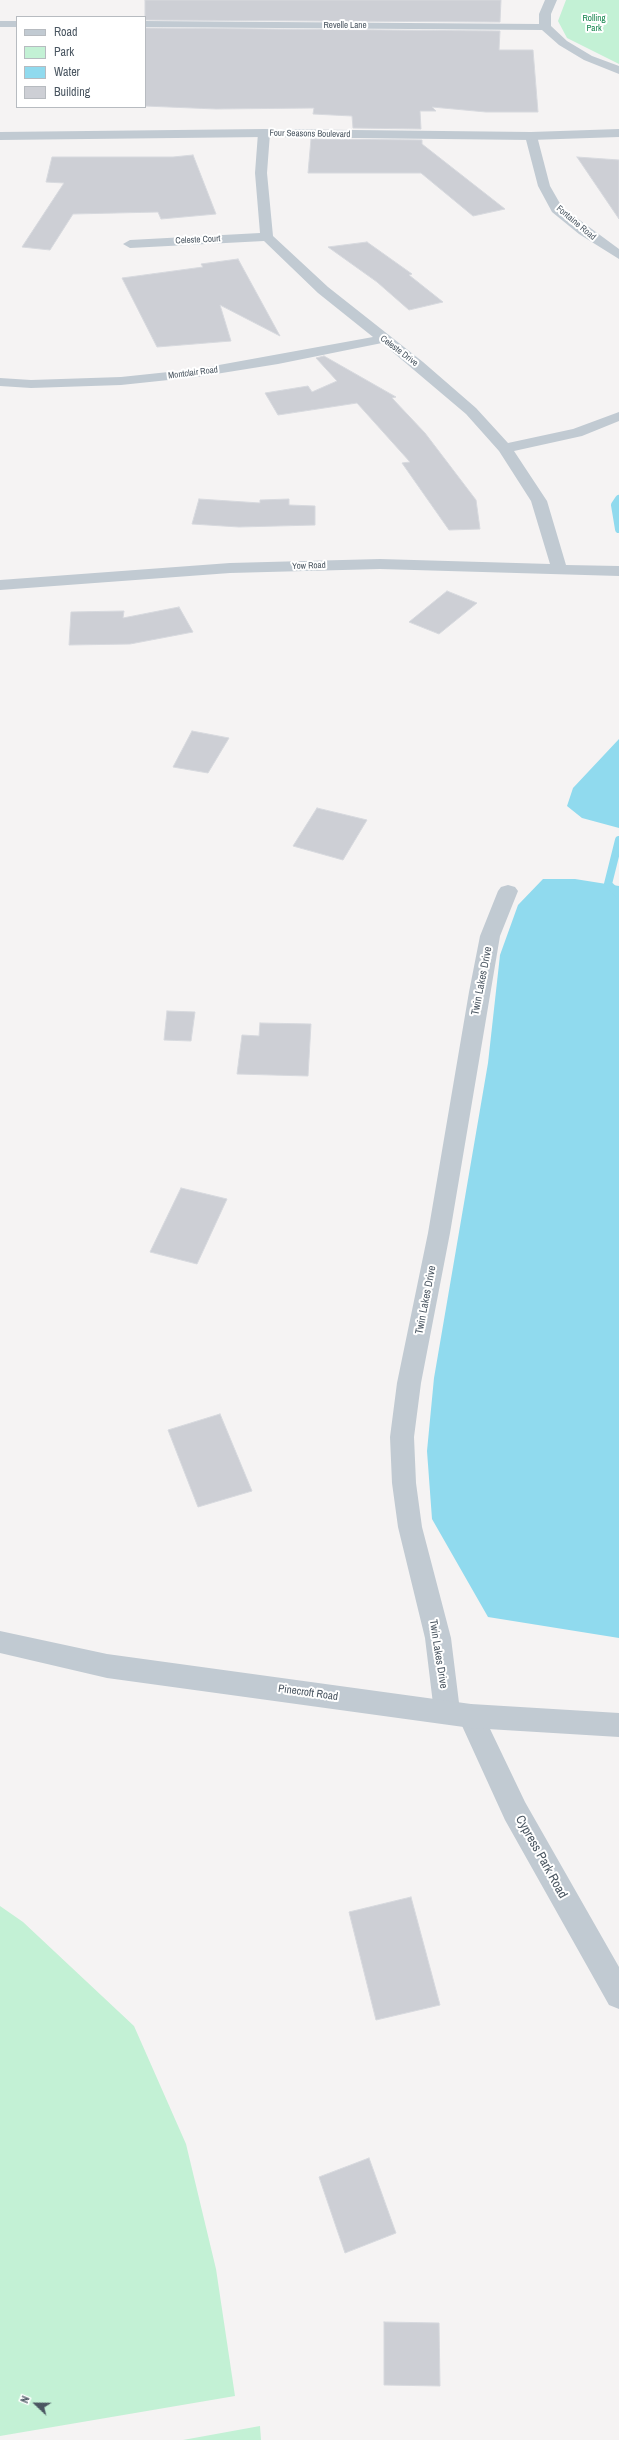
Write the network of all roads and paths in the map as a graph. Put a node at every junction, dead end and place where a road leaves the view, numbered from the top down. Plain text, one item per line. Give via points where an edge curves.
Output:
1 (551, 0) edge
2 (0, 24) edge
3 (16, 24) edge
4 (146, 24) edge
5 (545, 27) junction
6 (619, 70) edge
7 (264, 133) junction
8 (619, 134) edge
9 (0, 136) edge
10 (531, 136) junction
11 (267, 237) junction
12 (130, 244) dead end
13 (619, 255) edge
14 (383, 339) junction
15 (0, 382) edge
16 (619, 416) edge
17 (505, 448) junction
18 (560, 570) junction
19 (619, 571) edge
20 (0, 585) edge
21 (508, 891) dead end
22 (0, 1642) edge
23 (459, 1714) junction
24 (619, 1725) edge
25 (619, 1995) edge

1 - 5 street via 545,14
2 - 3 street
4 - 5 street, Revelle Lane
5 - 6 street via 588,58
7 - 9 street, Four Seasons Boulevard
7 - 10 street, Four Seasons Boulevard
7 - 11 street via 261,174
8 - 10 street, Four Seasons Boulevard
10 - 13 street, Fontaine Road via 544,186 556,208 584,232
11 - 12 street, Celeste Court
11 - 14 street, Celeste Drive via 323,290
14 - 15 street, Montclair Road via 197,373 122,381 31,384
14 - 17 street, Celeste Drive via 418,365 471,411
16 - 17 street via 577,433
17 - 18 street, Celeste Drive via 539,501
18 - 19 street, Yow Road
18 - 20 street, Yow Road via 380,564 261,567
21 - 23 street, Twin Lakes Drive via 490,936 478,992 439,1233 409,1383 402,1437 404,1483 410,1527
22 - 23 street, Pinecroft Road via 107,1666
23 - 24 street, Pinecroft Road
23 - 25 street, Cypress Park Road

